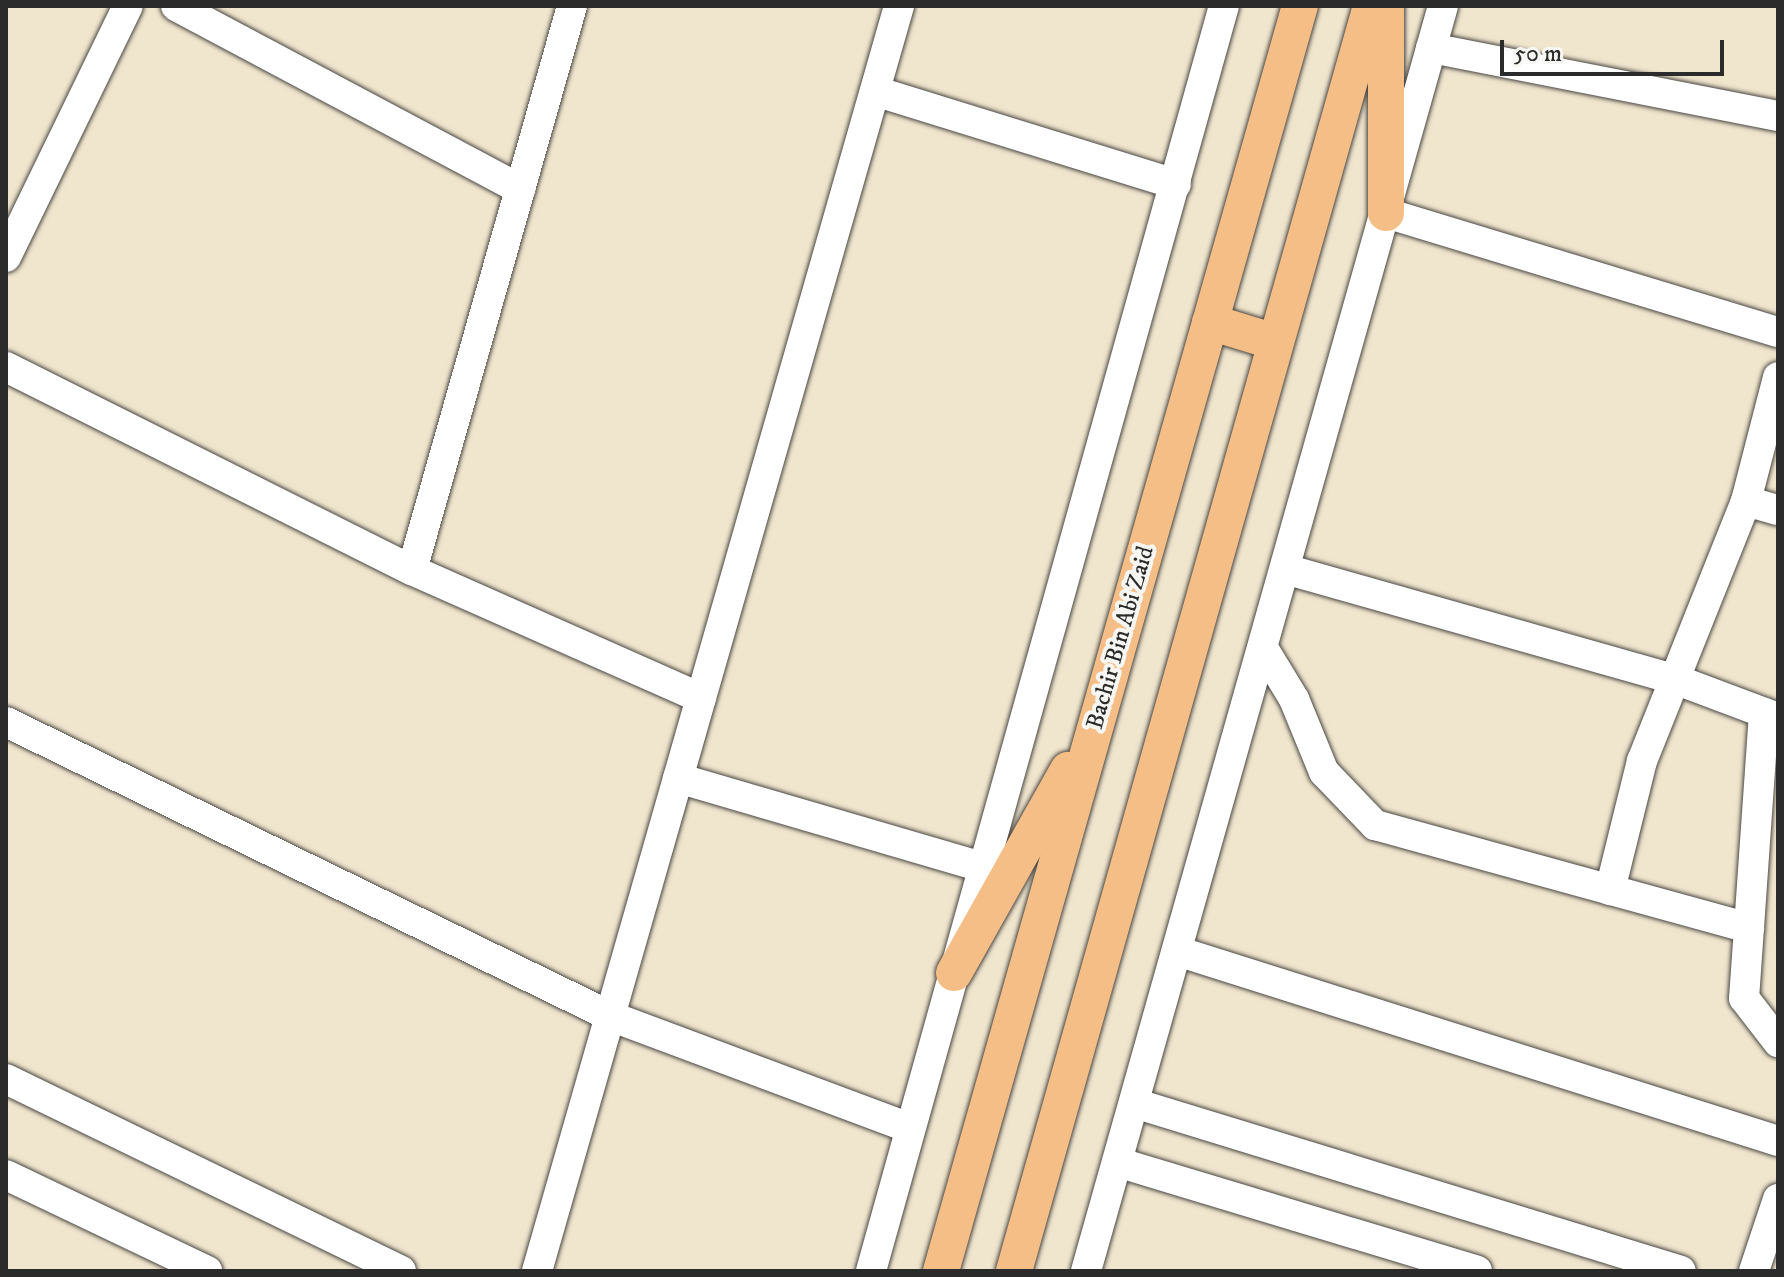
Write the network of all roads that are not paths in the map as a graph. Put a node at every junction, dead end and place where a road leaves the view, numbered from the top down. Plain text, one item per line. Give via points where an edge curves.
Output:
1 (128, 6) edge
2 (176, 6) edge
3 (572, 6) edge
4 (899, 6) edge
5 (1224, 6) edge
6 (1300, 6) edge
7 (1371, 6) edge
8 (1386, 6) edge
9 (1443, 6) edge
10 (1431, 48) junction
11 (875, 91) junction
12 (1778, 116) edge
13 (1176, 184) junction
14 (520, 189) junction
15 (1386, 213) junction
16 (6, 257) edge
17 (1210, 322) junction
18 (1778, 332) edge
19 (1275, 342) junction
20 (6, 367) edge
21 (1778, 377) edge
22 (1746, 501) junction
23 (1778, 510) edge
24 (1285, 569) junction
25 (412, 570) junction
26 (1263, 648) junction
27 (1677, 680) junction
28 (701, 698) junction
29 (1771, 715) edge
30 (1099, 717) junction
31 (6, 722) edge
32 (678, 778) junction
33 (985, 868) junction
34 (1765, 887) edge
35 (1610, 890) junction
36 (1749, 928) junction
37 (1177, 951) junction
38 (954, 973) junction
39 (610, 1016) junction
40 (1778, 1042) edge
41 (6, 1079) edge
42 (1134, 1103) junction
43 (910, 1128) junction
44 (1778, 1141) edge
45 (1117, 1162) junction
46 (6, 1175) edge
47 (1778, 1199) edge
48 (207, 1271) edge
49 (401, 1271) edge
50 (537, 1271) edge
51 (871, 1271) edge
52 (941, 1271) edge
53 (1014, 1271) edge
54 (1086, 1271) edge
55 (1477, 1271) edge
56 (1681, 1271) edge
57 (1754, 1271) edge

1 - 16 street
2 - 14 street
3 - 14 street
4 - 11 street
5 - 13 street
6 - 17 main road, Bachir Bin Abi Zaid
7 - 19 main road
8 - 15 main road
9 - 10 street
10 - 12 street
10 - 15 street
11 - 13 street
11 - 28 street
13 - 33 street
14 - 25 street
15 - 18 street
15 - 24 street
17 - 19 main road
17 - 30 main road, Bachir Bin Abi Zaid
19 - 53 main road
20 - 25 street
21 - 22 street
22 - 23 street
22 - 27 street
24 - 26 street
24 - 27 street
25 - 28 street
26 - 35 street via 1294,699 1324,772 1375,825
26 - 37 street
27 - 29 street
27 - 35 street via 1642,761
28 - 32 street
29 - 34 street
30 - 38 main road
30 - 52 main road, Bachir Bin Abi Zaid
31 - 39 street
32 - 33 street
32 - 39 street
33 - 38 street
34 - 36 street
35 - 36 street
36 - 40 street via 1744,998
37 - 42 street
37 - 44 street
38 - 43 street
39 - 43 street
39 - 50 street
41 - 49 street
42 - 45 street
42 - 56 street
43 - 51 street
45 - 54 street
45 - 55 street
46 - 48 street
47 - 57 street

